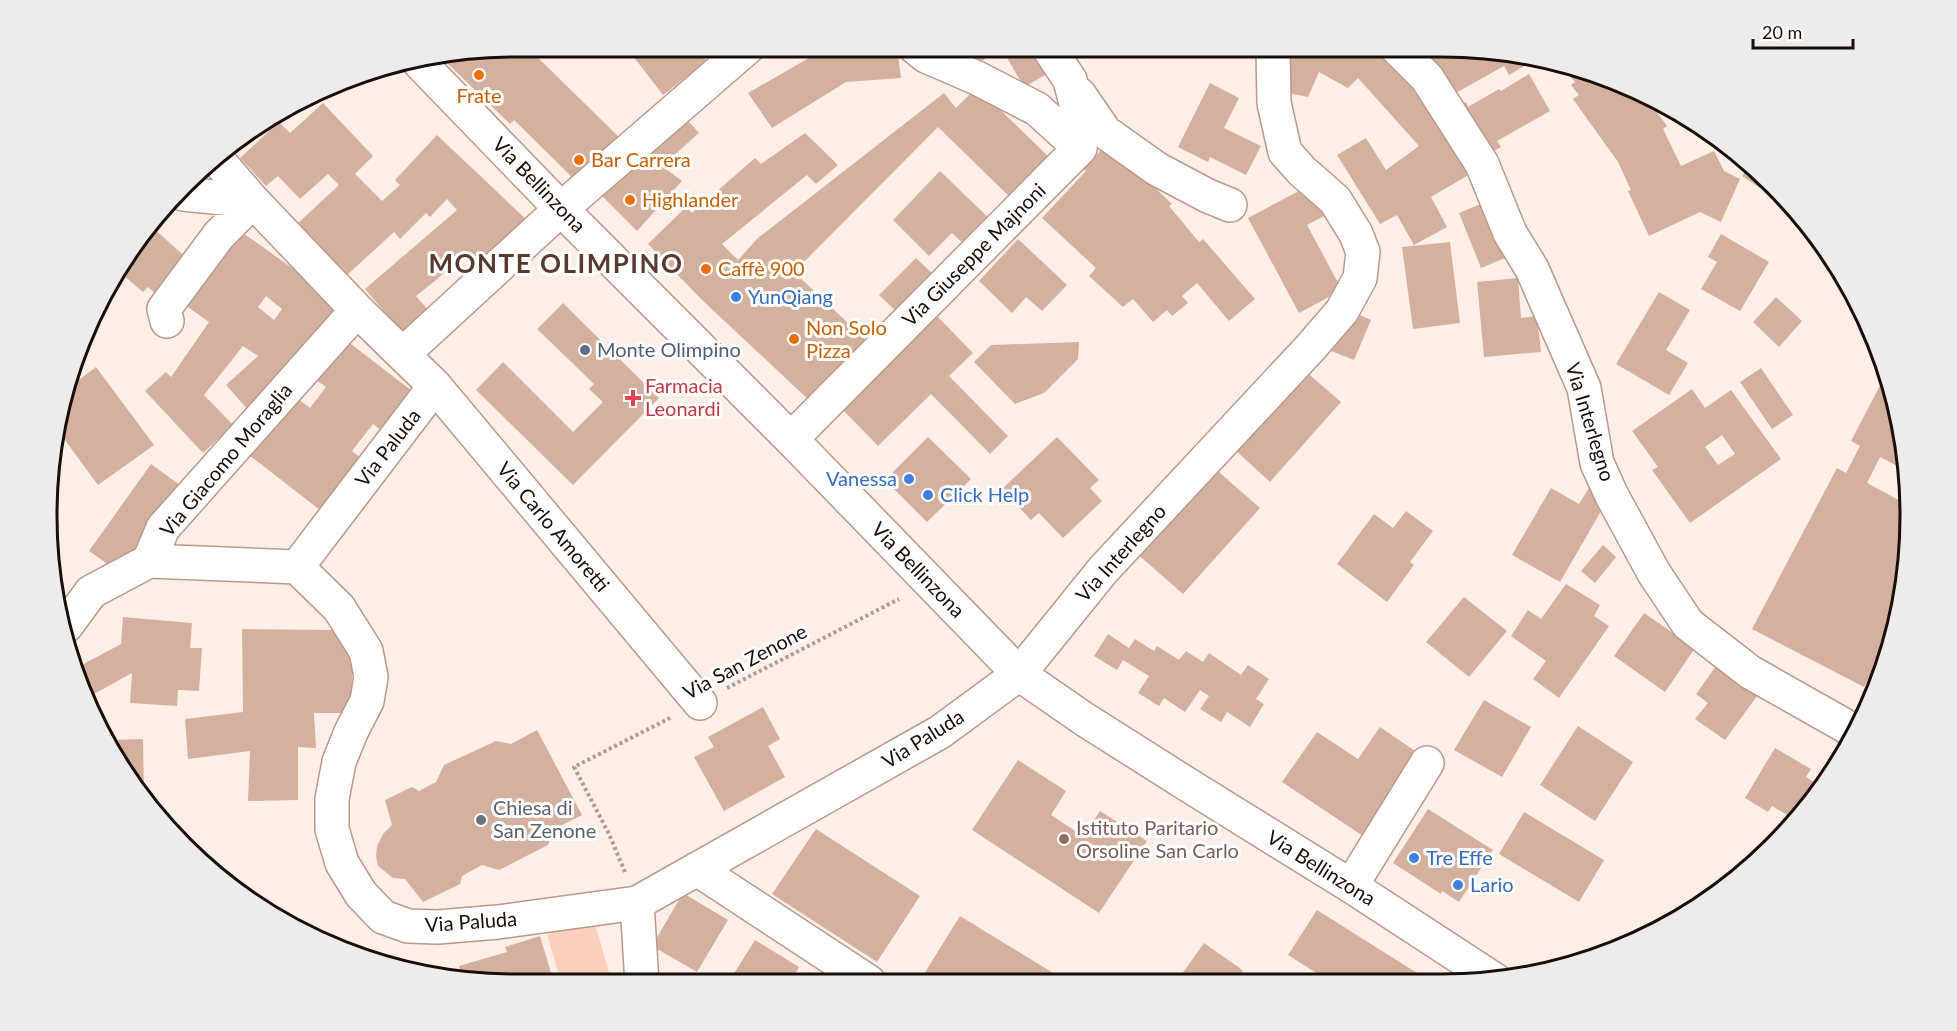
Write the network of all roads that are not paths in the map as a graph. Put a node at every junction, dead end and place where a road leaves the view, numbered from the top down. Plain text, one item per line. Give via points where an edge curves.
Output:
1 (727, 57) edge
2 (928, 57) edge
3 (1055, 57) edge
4 (1273, 57) edge
5 (1405, 57) edge
6 (423, 67) edge
7 (1070, 80) junction
8 (1080, 148) junction
9 (222, 164) edge
10 (188, 194) edge
11 (253, 201) junction
12 (1230, 205) dead end
13 (561, 209) junction
14 (357, 310) junction
15 (167, 321) dead end
16 (403, 354) junction
17 (435, 386) junction
18 (791, 439) junction
19 (149, 561) junction
20 (297, 567) junction
21 (70, 621) edge
22 (1019, 674) junction
23 (700, 703) road end
24 (1848, 728) edge
25 (1427, 763) dead end
26 (697, 869) junction
27 (1351, 886) junction
28 (637, 903) junction
29 (1483, 972) edge
30 (641, 974) edge
31 (856, 974) edge

1 - 13 street
2 - 8 street via 1037,109
3 - 7 street
4 - 22 street, Via Interlegno via 1274,103 1286,152 1335,200 1356,234 1363,252 1360,278 1342,311 1103,570
5 - 24 street, Via Interlegno via 1427,78 1482,164 1510,233 1532,269 1584,388 1597,463 1654,573 1688,624 1750,672
6 - 13 street, Via Bellinzona
7 - 8 street via 1082,128
7 - 12 street via 1105,132 1158,169
8 - 18 street, Via Giuseppe Majnoni
9 - 11 street, Via Carlo Amoretti
10 - 11 street
11 - 14 street, Via Carlo Amoretti
11 - 15 street via 219,235 164,309
13 - 16 street
13 - 18 street, Via Bellinzona
14 - 16 street, Via Carlo Amoretti
14 - 19 street, Via Giacomo Moraglia via 163,528
16 - 17 street, Via Carlo Amoretti
17 - 20 street, Via Paluda
17 - 23 street, Via Carlo Amoretti
18 - 22 street, Via Bellinzona
19 - 20 street
19 - 21 street via 91,592
20 - 28 street, Via Paluda via 339,608 366,651 371,677 367,701 339,762 332,798 332,829 342,863 361,894 383,917 408,926 438,927
22 - 26 street, Via Paluda via 940,732
22 - 27 street, Via Bellinzona via 1094,726
25 - 27 street
26 - 28 street, Via Paluda
26 - 31 street
27 - 29 street, Via Bellinzona
28 - 30 street

